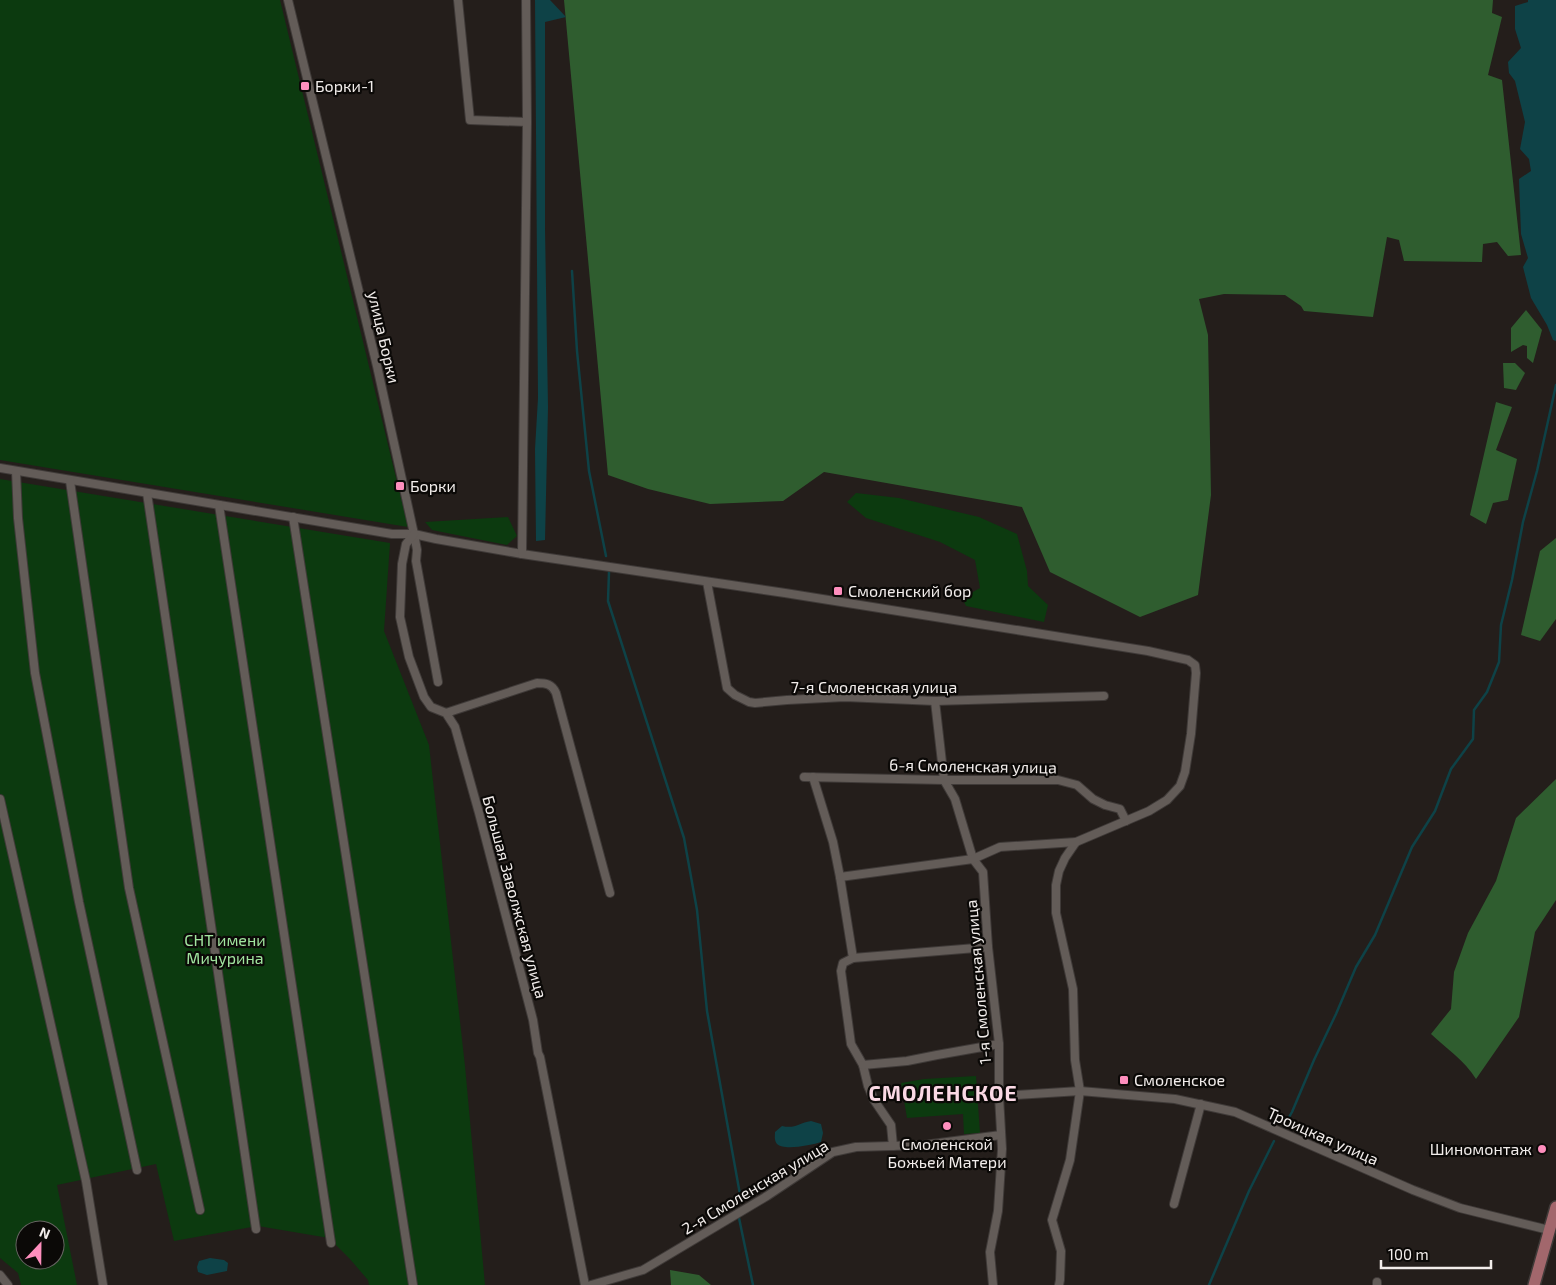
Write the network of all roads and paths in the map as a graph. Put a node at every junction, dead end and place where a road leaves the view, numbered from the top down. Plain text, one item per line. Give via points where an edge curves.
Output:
1 (288, 0) edge
2 (458, 0) edge
3 (526, 0) edge
4 (527, 122) junction
5 (0, 468) edge
6 (16, 471) junction
7 (70, 481) junction
8 (148, 493) junction
9 (219, 505) junction
10 (293, 517) junction
11 (414, 534) junction
12 (522, 554) junction
13 (707, 582) junction
14 (438, 682) dead end
15 (1104, 696) dead end
16 (935, 702) junction
17 (446, 713) junction
18 (804, 777) dead end
19 (813, 777) junction
20 (944, 780) junction
21 (0, 799) edge
22 (1126, 820) junction
23 (1076, 842) junction
24 (973, 860) junction
25 (840, 877) junction
26 (610, 894) dead end
27 (988, 947) junction
28 (853, 958) junction
29 (999, 1044) junction
30 (864, 1066) junction
31 (1080, 1091) junction
32 (999, 1096) junction
33 (1201, 1104) junction
34 (1002, 1135) junction
35 (893, 1146) junction
36 (137, 1170) dead end
37 (1174, 1204) dead end
38 (1556, 1207) edge
39 (200, 1210) dead end
40 (256, 1229) dead end
41 (1549, 1230) junction
42 (331, 1242) dead end
43 (0, 1275) edge
44 (8, 1285) edge
45 (103, 1285) edge
46 (413, 1285) edge
47 (584, 1285) edge
48 (591, 1285) edge
49 (993, 1285) edge
50 (1059, 1285) edge
51 (1534, 1285) edge

1 - 11 street, улица Борки via 378,366
2 - 4 street via 470,120
3 - 4 street
4 - 12 street
5 - 6 street
6 - 7 street
6 - 36 street via 35,673 79,902
7 - 8 street
7 - 39 street via 129,888
8 - 9 street
8 - 40 street
9 - 10 street
9 - 42 street
10 - 11 street via 392,534
10 - 46 street
11 - 12 street
11 - 14 street, улица Борки
11 - 17 street, Большая Заволжская улица via 406,544 402,564 400,617 409,657 424,697 431,706
12 - 13 street
13 - 16 street, 7-я Смоленская улица via 727,688 742,698 756,703 845,697
13 - 22 street via 1138,649 1188,660 1195,665 1196,673 1185,772 1180,786 1150,811
15 - 16 street, 7-я Смоленская улица
16 - 20 street
17 - 26 street via 536,683 553,687
17 - 47 street, Большая Заволжская улица via 455,727 533,1020
18 - 19 street, 6-я Смоленская улица
19 - 20 street, 6-я Смоленская улица
19 - 25 street
20 - 22 street, 6-я Смоленская улица via 1058,780 1077,785 1093,799 1120,809
20 - 24 street, 1-я Смоленская улица via 955,799
21 - 45 street via 86,1181
22 - 23 street
23 - 24 street via 1000,847
23 - 31 street via 1059,871 1056,913 1073,989 1075,1060
24 - 25 street
24 - 27 street, 1-я Смоленская улица via 983,872
25 - 28 street
27 - 28 street
27 - 29 street, 1-я Смоленская улица
28 - 30 street via 843,963 841,971 851,1044
29 - 30 street
29 - 32 street, 1-я Смоленская улица
30 - 35 street via 874,1100 891,1125
31 - 32 street
31 - 33 street, Троицкая улица
31 - 50 street via 1070,1160 1052,1220 1061,1251
32 - 34 street, 1-я Смоленская улица
33 - 37 street
33 - 41 street, Троицкая улица via 1235,1112 1460,1208
34 - 35 street, 2-я Смоленская улица
34 - 49 street, 1-я Смоленская улица via 998,1211 990,1252
35 - 48 street, 2-я Смоленская улица via 856,1147 833,1152 643,1270
38 - 41 main road
41 - 51 main road
43 - 44 street

